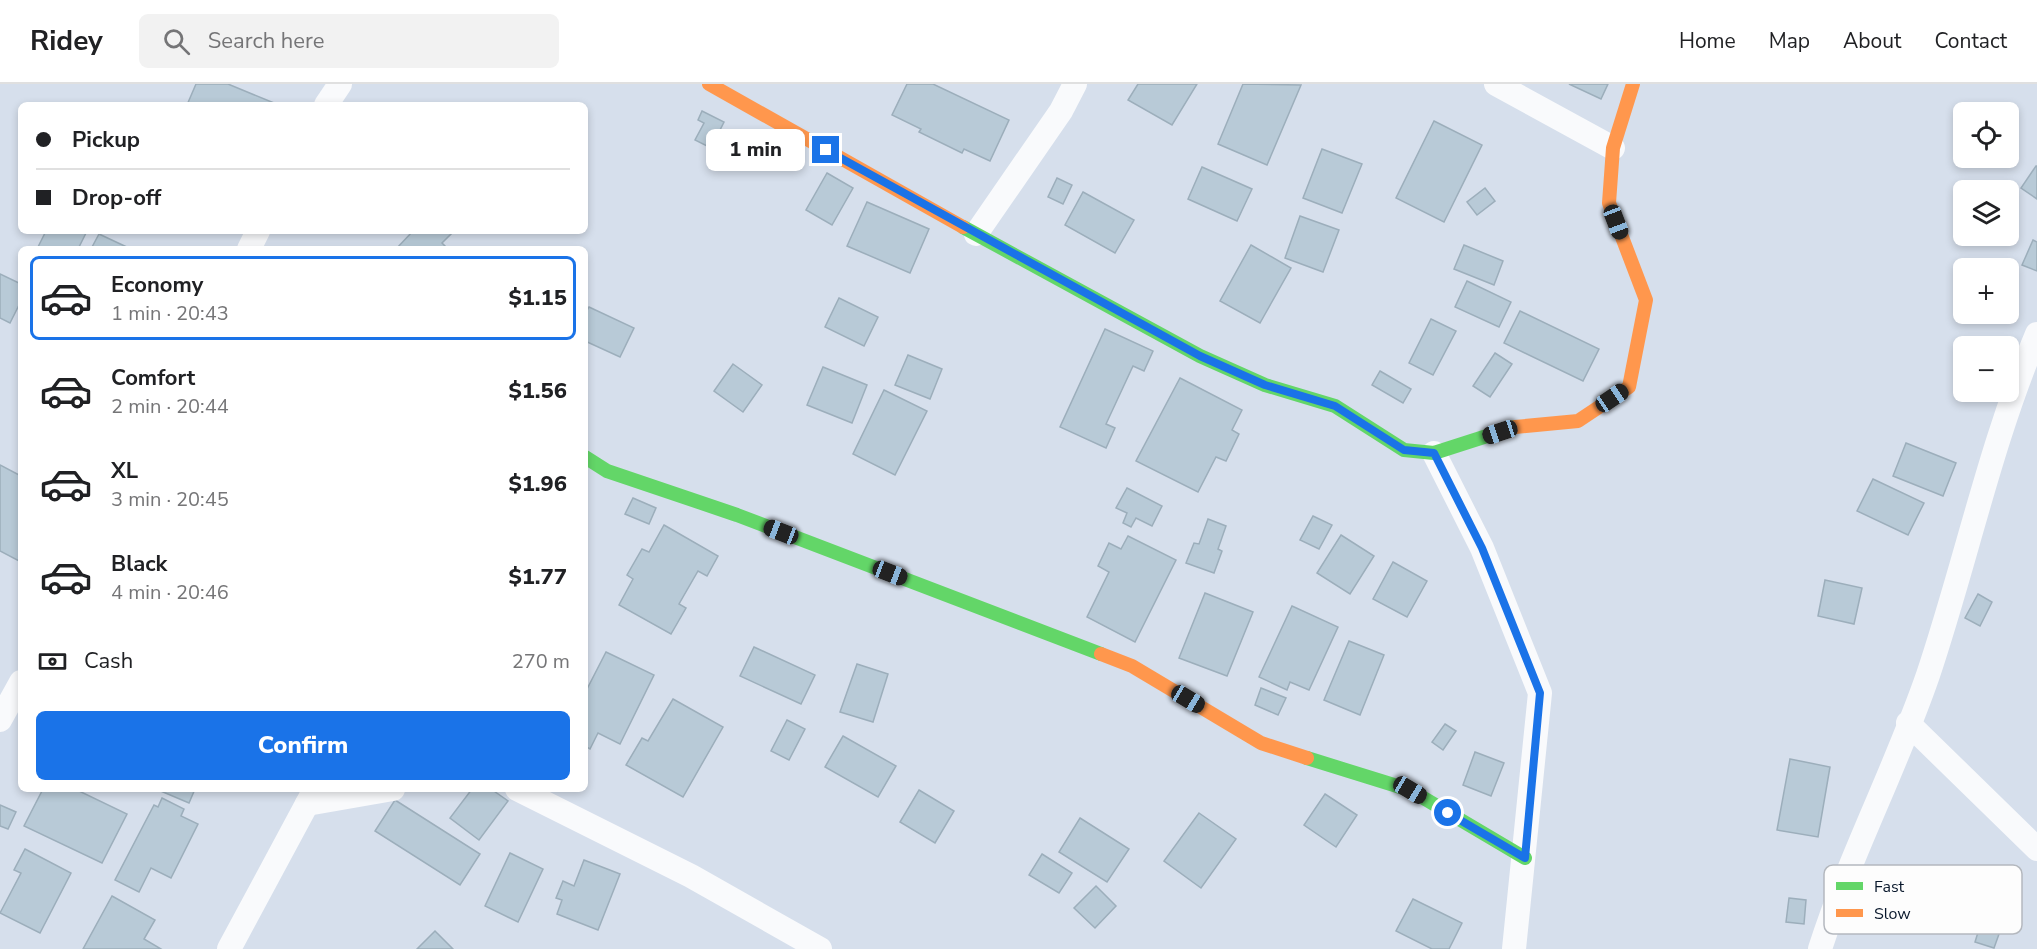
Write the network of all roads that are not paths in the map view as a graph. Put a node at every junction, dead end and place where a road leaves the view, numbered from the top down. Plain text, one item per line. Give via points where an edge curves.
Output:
1 (340, 84) edge
2 (709, 84) edge
3 (1075, 84) edge
4 (1496, 84) edge
5 (1633, 84) edge
6 (328, 102) edge
7 (1613, 148) junction
8 (976, 234) junction
9 (2037, 334) edge
10 (1434, 453) junction
11 (588, 459) edge
12 (18, 687) edge
13 (0, 720) edge
14 (1908, 723) junction
15 (358, 792) edge
16 (523, 792) edge
17 (311, 796) edge
18 (2037, 849) edge
19 (1525, 858) junction
20 (1850, 865) edge
21 (1825, 934) edge
22 (229, 949) edge
23 (820, 949) edge
24 (1514, 949) edge
25 (1820, 949) edge

1 - 6 street
2 - 8 street
3 - 8 street via 1061,111
4 - 7 street
5 - 7 street
7 - 10 street via 1609,203 1646,300 1629,387 1578,421 1522,425
8 - 10 street via 1200,356 1265,385 1335,406 1404,450
9 - 14 street via 2013,391 1928,676
10 - 19 street via 1482,548 1540,693
11 - 19 street via 607,471 737,515 1132,666 1262,743 1410,790
12 - 13 street
14 - 18 street
14 - 20 street
15 - 17 street
16 - 23 street via 691,876
17 - 22 street
19 - 24 street
21 - 25 street

